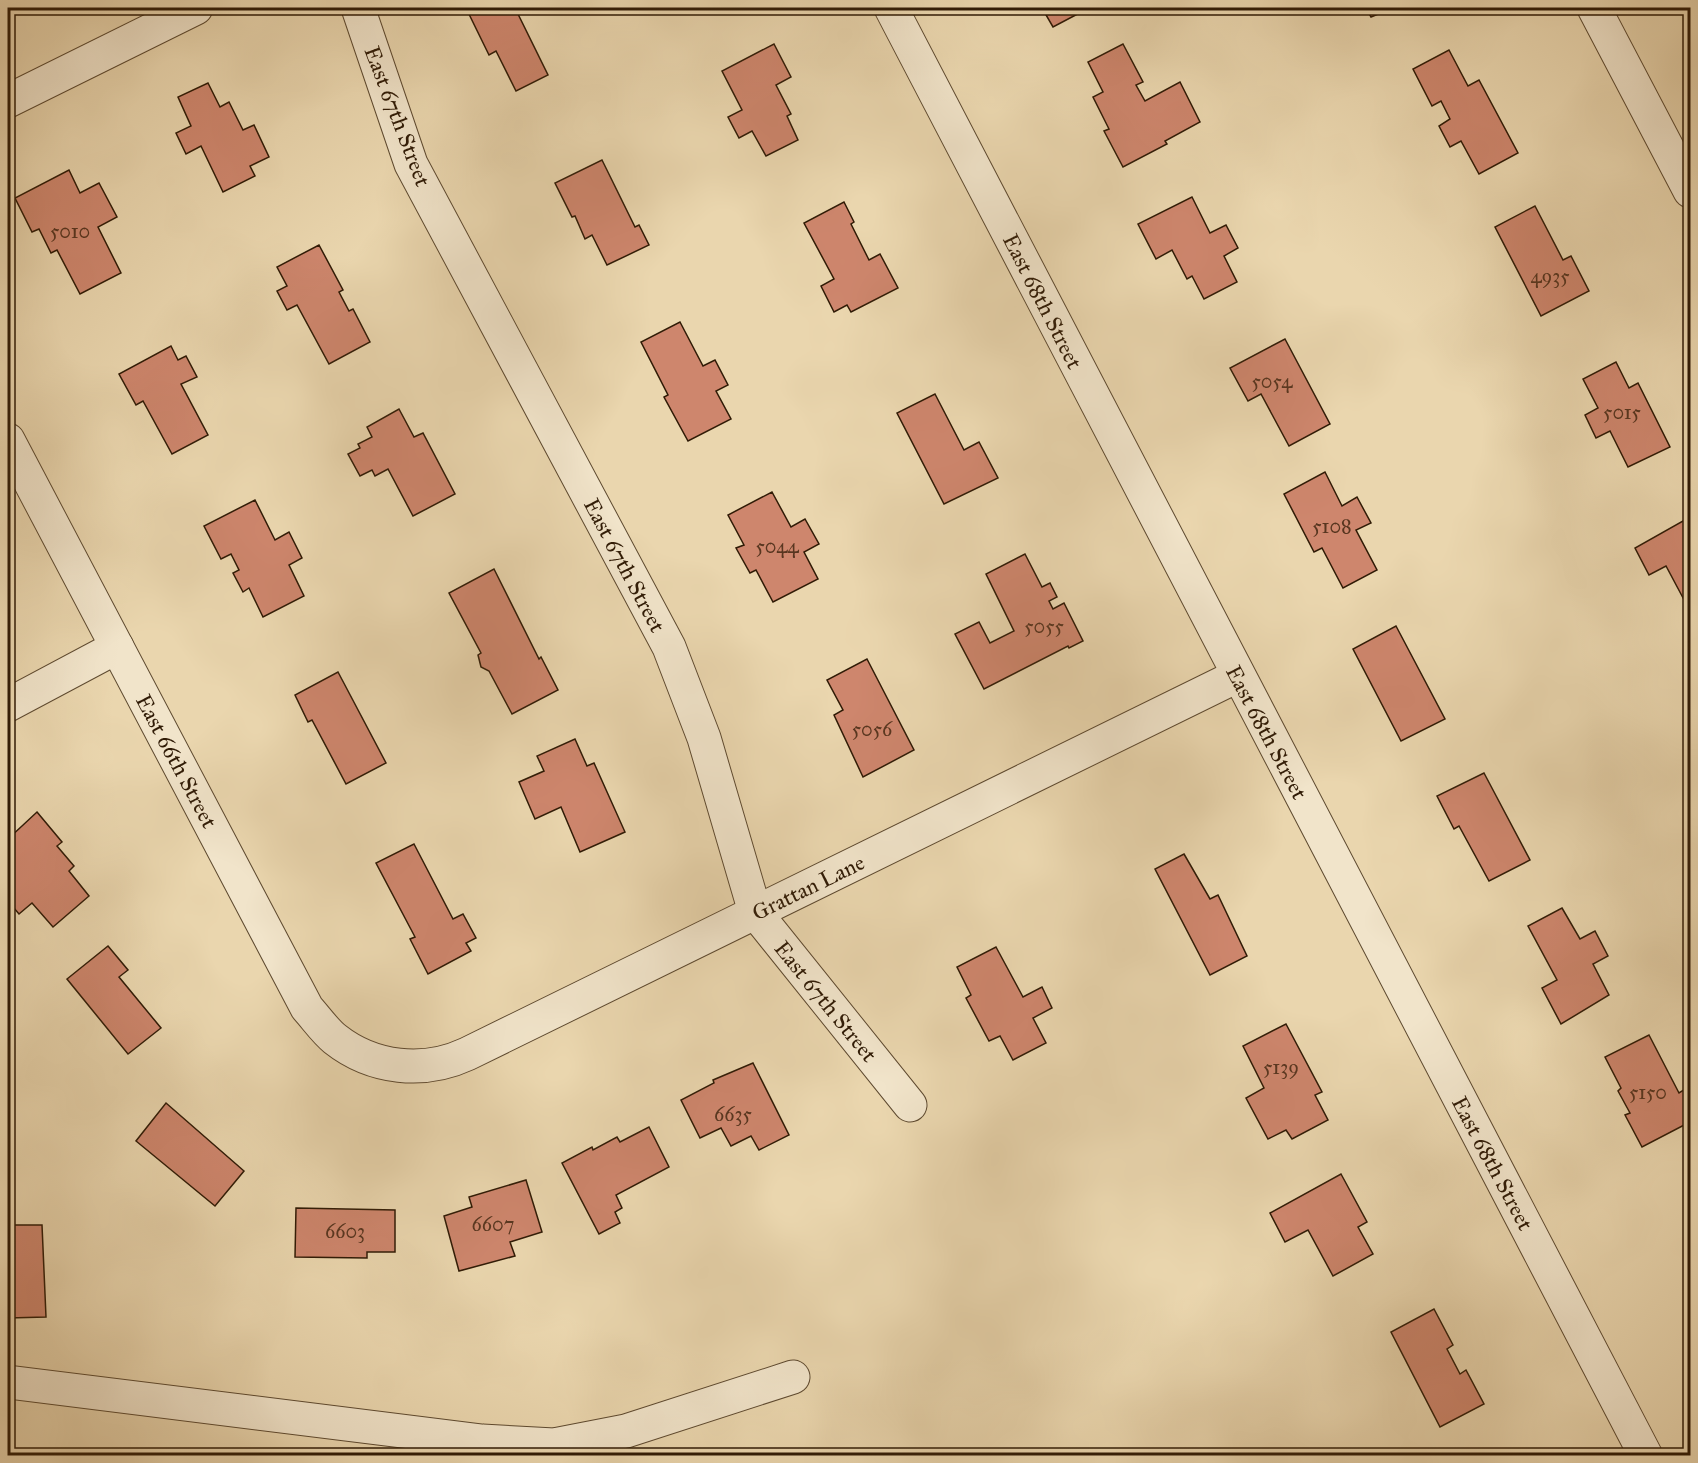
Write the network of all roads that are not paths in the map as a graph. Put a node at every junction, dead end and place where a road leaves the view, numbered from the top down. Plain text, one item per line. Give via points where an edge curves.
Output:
1 (196, 8) edge
2 (358, 8) edge
3 (891, 8) edge
4 (1594, 8) edge
5 (8, 101) edge
6 (1690, 191) edge
7 (8, 440) edge
8 (117, 647) junction
9 (1237, 675) junction
10 (8, 705) edge
11 (755, 912) junction
12 (371, 1060) joint
13 (910, 1106) dead end
14 (793, 1377) dead end
15 (8, 1382) edge
16 (1646, 1455) edge

1 - 5 street
2 - 11 street, East 67th Street via 411,164 669,647 704,738
3 - 9 street, East 68th Street
4 - 6 street
7 - 8 street, East 66th Street
8 - 10 street
8 - 12 street, East 66th Street via 307,1008 335,1039
9 - 11 street, Grattan Lane
9 - 16 street, East 68th Street
11 - 12 street, Grattan Lane via 457,1059 420,1066
11 - 13 street, East 67th Street
14 - 15 street via 626,1431 554,1445 470,1439

